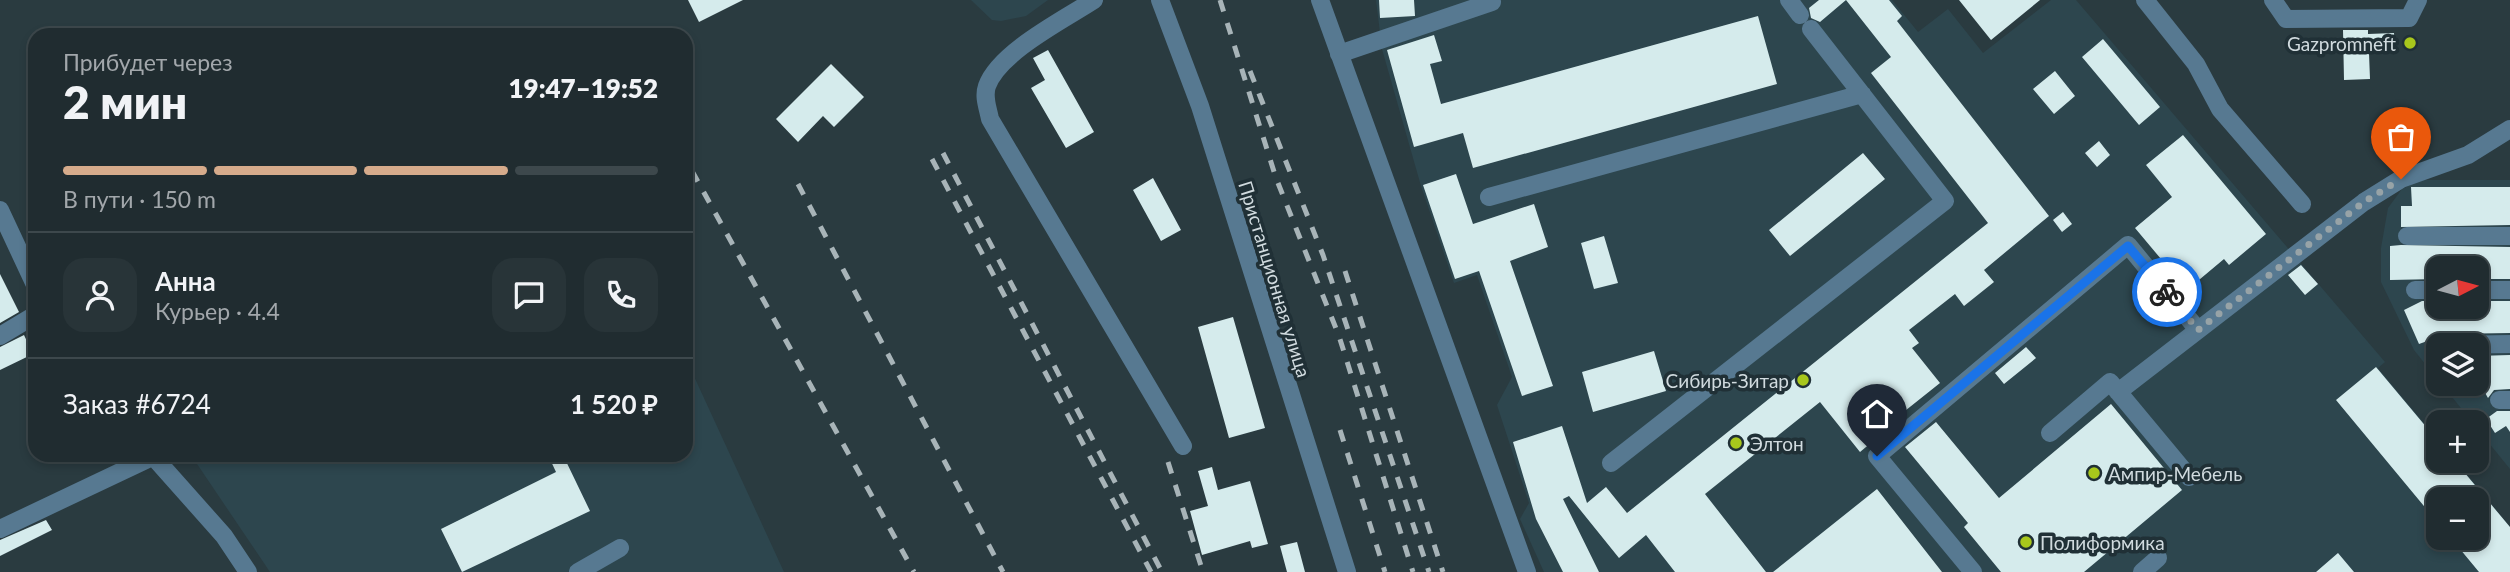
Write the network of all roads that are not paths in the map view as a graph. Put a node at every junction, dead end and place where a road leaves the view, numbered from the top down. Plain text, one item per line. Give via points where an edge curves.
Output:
1 (1094, 0) edge
2 (1160, 0) edge
3 (1320, 0) edge
4 (1789, 0) edge
5 (2145, 0) edge
6 (2273, 0) edge
7 (2418, 0) edge
8 (1492, 2) edge
9 (1339, 54) junction
10 (1862, 94) junction
11 (2510, 129) edge
12 (1489, 197) dead end
13 (2302, 204) dead end
14 (0, 210) edge
15 (2407, 236) dead end
16 (2510, 236) edge
17 (28, 270) edge
18 (2416, 290) dead end
19 (2426, 290) edge
20 (2489, 290) edge
21 (2510, 290) edge
22 (28, 319) edge
23 (2198, 330) junction
24 (0, 336) edge
25 (2489, 344) edge
26 (2510, 344) edge
27 (2118, 392) junction
28 (2050, 433) dead end
29 (1183, 446) dead end
30 (140, 462) edge
31 (158, 462) edge
32 (1611, 463) dead end
33 (2189, 477) dead end
34 (0, 529) edge
35 (620, 548) dead end
36 (2158, 558) dead end
37 (248, 572) edge
38 (578, 572) edge
39 (1347, 572) edge
40 (1527, 572) edge
41 (1973, 572) edge
42 (2142, 572) edge

1 - 29 street via 1025,44 994,73 986,88 986,102 990,119
2 - 39 street, Пристанционная улица via 1200,106
3 - 9 street
4 - 10 street
5 - 13 street via 2196,64 2220,109
6 - 7 street via 2286,19 2409,18
8 - 9 street
9 - 40 street
10 - 12 street
10 - 32 street via 1945,201
11 - 23 street via 2468,155 2401,179 2364,202
14 - 17 street
15 - 16 street
18 - 19 street
20 - 21 street
22 - 24 street
23 - 27 street
23 - 41 street via 2128,246 1877,456
25 - 26 street
27 - 28 street via 2110,382
27 - 33 street
30 - 34 street
31 - 37 street via 224,536
35 - 38 street
36 - 42 street

